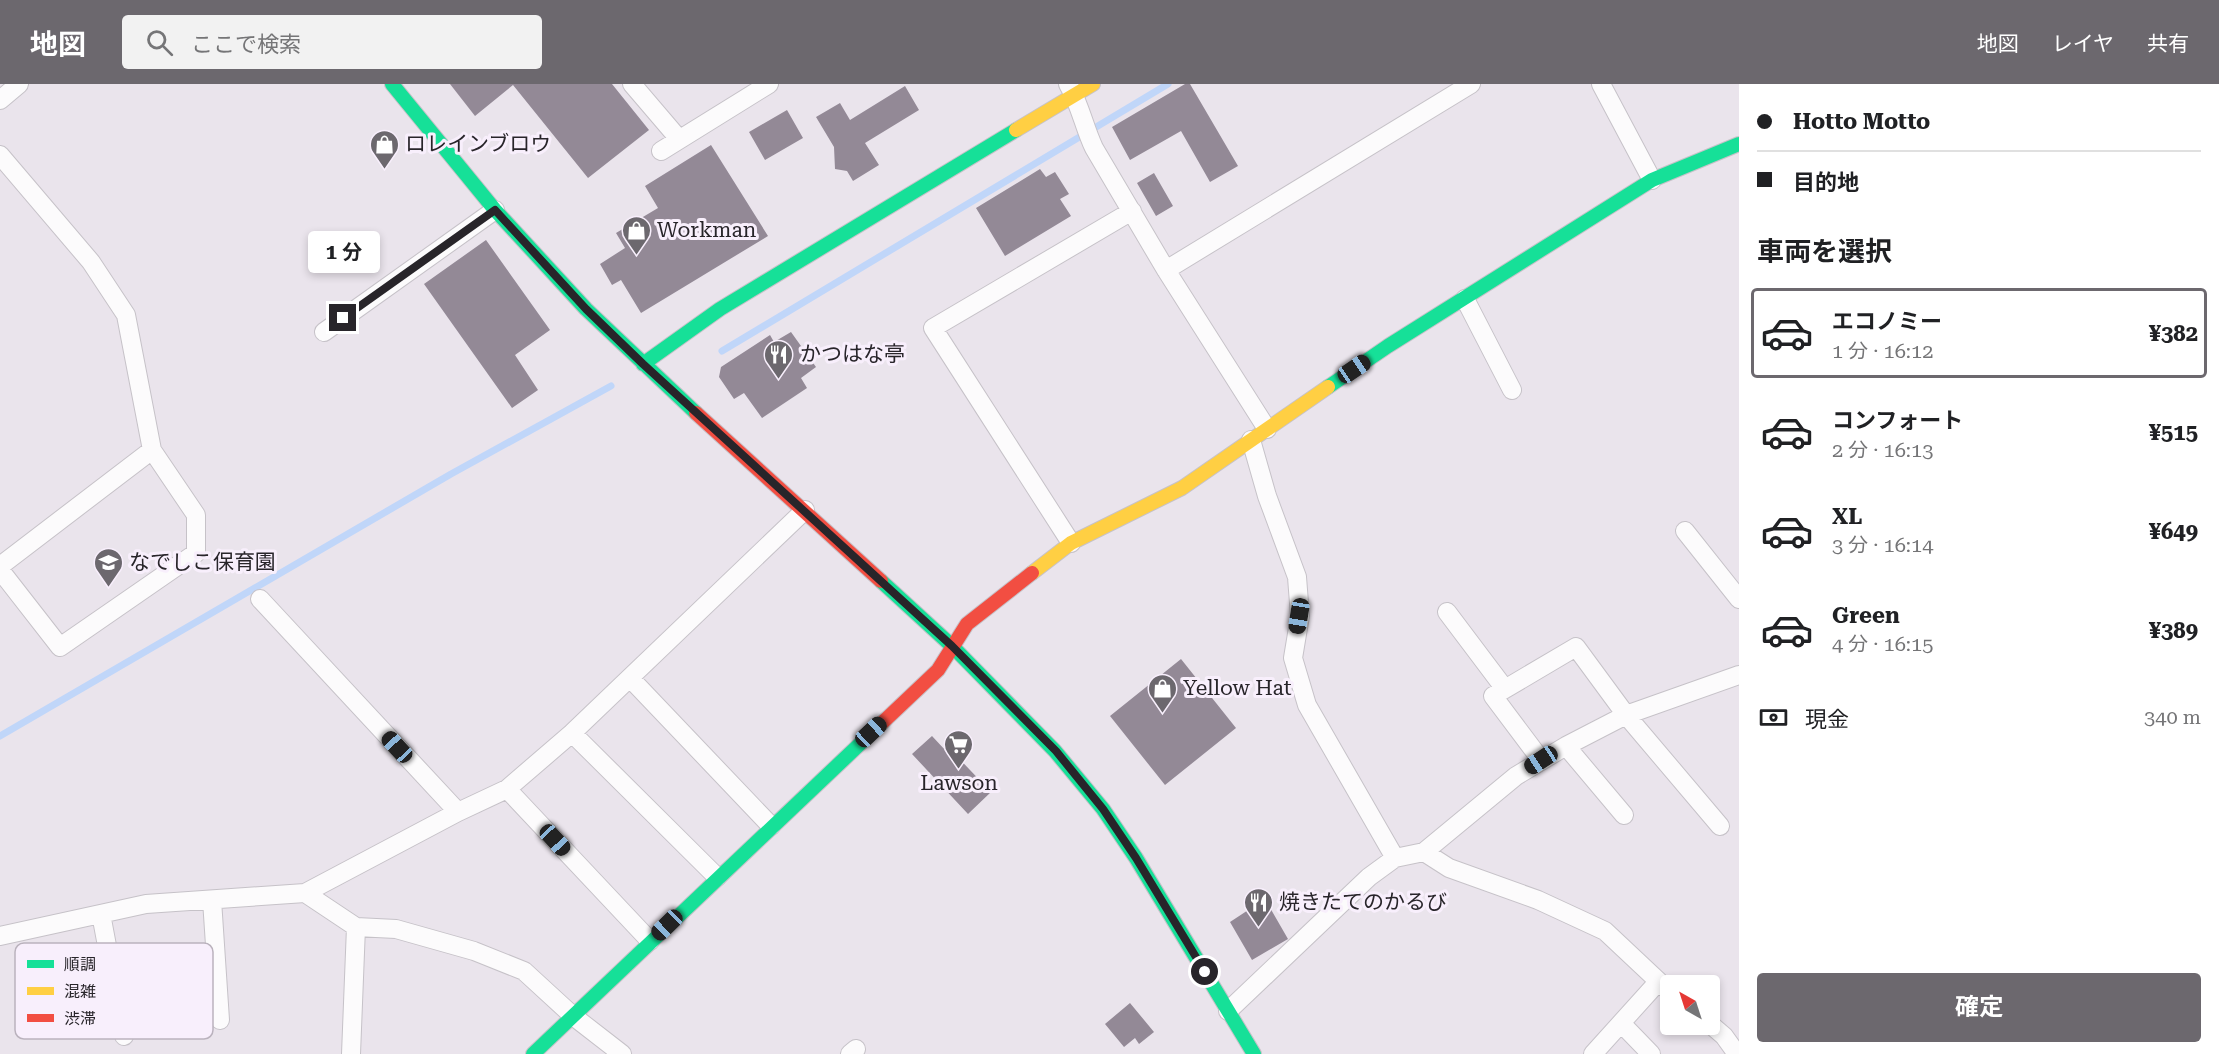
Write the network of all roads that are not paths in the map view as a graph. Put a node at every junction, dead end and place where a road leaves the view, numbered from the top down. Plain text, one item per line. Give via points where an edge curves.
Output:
1 (19, 84) edge
2 (392, 84) edge
3 (632, 84) edge
4 (769, 84) edge
5 (1094, 84) edge
6 (1471, 84) edge
7 (1601, 84) edge
8 (1071, 90) edge
9 (0, 100) edge
10 (679, 139) junction
11 (1739, 144) edge
12 (661, 151) dead end
13 (0, 155) edge
14 (1652, 180) junction
15 (495, 210) junction
16 (1132, 211) junction
17 (1166, 270) junction
18 (1465, 299) junction
19 (324, 332) dead end
20 (643, 364) junction
21 (1512, 390) dead end
22 (1267, 429) junction
23 (1251, 440) junction
24 (152, 450) junction
25 (805, 510) junction
26 (1685, 531) dead end
27 (1071, 543) junction
28 (0, 566) edge
29 (0, 570) edge
30 (260, 599) dead end
31 (1739, 599) edge
32 (1447, 612) dead end
33 (952, 646) junction
34 (1739, 675) edge
35 (630, 678) junction
36 (1505, 689) junction
37 (1626, 715) junction
38 (572, 733) junction
39 (1566, 746) junction
40 (1541, 760) junction
41 (507, 789) junction
42 (458, 812) junction
43 (1624, 815) dead end
44 (771, 826) junction
45 (1720, 826) dead end
46 (1424, 852) junction
47 (1395, 858) junction
48 (717, 877) junction
49 (305, 893) junction
50 (212, 900) junction
51 (101, 914) junction
52 (356, 927) junction
53 (0, 936) edge
54 (650, 941) junction
55 (106, 943) edge
56 (1660, 984) edge
57 (1660, 991) edge
58 (1228, 1011) junction
59 (573, 1016) junction
60 (220, 1020) dead end
61 (1621, 1023) junction
62 (1724, 1030) edge
63 (351, 1054) edge
64 (533, 1054) edge
65 (622, 1054) edge
66 (1254, 1054) edge
67 (1593, 1054) edge
68 (1651, 1054) edge
69 (1737, 1054) edge

1 - 9 street
2 - 15 street
3 - 10 street
4 - 10 street
5 - 8 street
6 - 17 street
7 - 14 street
8 - 16 street via 1094,148
8 - 20 street via 720,309
10 - 12 street
11 - 14 street
13 - 24 street via 91,262 126,315
14 - 18 street
15 - 19 street
15 - 20 street
16 - 17 street
16 - 27 street via 933,328
17 - 22 street
18 - 21 street
18 - 22 street
20 - 25 street
22 - 23 street
23 - 27 street via 1182,488
23 - 47 street via 1297,577 1299,616 1293,658 1307,705
24 - 28 street
24 - 29 street via 196,515 196,553 60,647
25 - 33 street
25 - 35 street
26 - 31 street
27 - 33 street via 967,624
30 - 42 street
32 - 36 street
33 - 44 street via 938,670
33 - 58 street via 1056,751 1103,809
34 - 37 street
35 - 38 street
35 - 44 street
36 - 37 street via 1576,647
36 - 40 street via 1493,696
37 - 39 street
37 - 45 street
38 - 41 street
38 - 48 street
39 - 40 street
39 - 43 street
40 - 46 street
41 - 42 street
41 - 54 street
42 - 49 street
44 - 48 street
46 - 47 street
46 - 56 street via 1449,868 1538,900 1605,931
47 - 58 street via 1369,877
48 - 54 street
49 - 50 street
49 - 52 street
50 - 51 street via 147,904
50 - 60 street
51 - 53 street
51 - 55 street
52 - 59 street via 396,929 474,951 524,971
52 - 63 street
54 - 59 street
57 - 61 street
58 - 66 street
59 - 64 street
59 - 65 street
61 - 67 street
61 - 68 street
62 - 69 street

